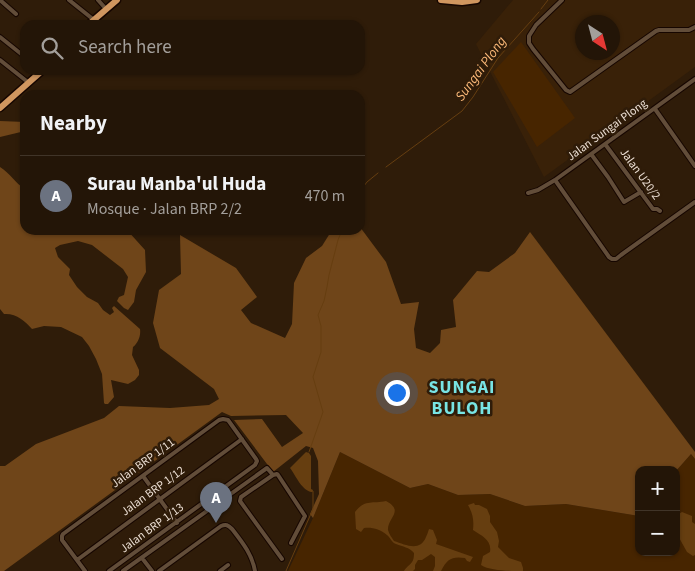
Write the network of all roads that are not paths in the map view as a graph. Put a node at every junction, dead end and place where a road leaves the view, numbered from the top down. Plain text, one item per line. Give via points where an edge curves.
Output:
1 (0, 0) edge
2 (69, 0) edge
3 (98, 0) edge
4 (115, 0) edge
5 (443, 0) edge
6 (477, 0) edge
7 (562, 0) edge
8 (106, 9) junction
9 (16, 14) dead end
10 (89, 20) edge
11 (93, 20) edge
12 (695, 28) edge
13 (0, 37) edge
14 (20, 52) edge
15 (0, 60) edge
16 (38, 75) edge
17 (695, 79) edge
18 (29, 83) junction
19 (21, 90) edge
20 (20, 91) edge
21 (0, 108) edge
22 (654, 109) junction
23 (605, 144) junction
24 (591, 154) junction
25 (695, 166) edge
26 (555, 180) junction
27 (641, 192) junction
28 (528, 193) dead end
29 (695, 202) edge
30 (660, 211) dead end
31 (242, 439) junction
32 (255, 465) joint
33 (262, 472) junction
34 (272, 474) junction
35 (143, 476) junction
36 (267, 478) junction
37 (160, 499) junction
38 (177, 522) junction
39 (291, 543) dead end
40 (142, 558) junction
41 (282, 559) dead end
42 (76, 560) junction
43 (228, 565) dead end
44 (85, 571) edge
45 (109, 571) edge
46 (124, 571) edge
47 (152, 571) edge
48 (160, 571) edge
49 (220, 571) edge
50 (255, 571) edge

1 - 9 street
2 - 10 street
3 - 8 street
4 - 8 highway
5 - 6 highway
7 - 12 street via 529,36 533,49 570,92 656,31
8 - 11 highway
13 - 14 street
15 - 18 street
16 - 18 highway
17 - 22 street, Jalan Sungai Plong
18 - 19 highway
20 - 21 highway
22 - 23 street, Jalan Sungai Plong
22 - 25 street
23 - 24 street, Jalan Sungai Plong
23 - 27 street, Jalan U20/2
24 - 26 street, Jalan Sungai Plong
24 - 27 street via 624,202
26 - 28 street, Jalan Sungai Plong
26 - 29 street via 612,259
27 - 30 street, Jalan U20/2 via 653,209
31 - 32 street, Jalan BRP 1/11 via 257,461
31 - 35 street, Jalan BRP 1/11 via 228,420 219,420
31 - 37 street, Jalan BRP 1/12
32 - 38 street, Jalan BRP 1/13
33 - 34 street via 267,468
33 - 36 street
33 - 40 street
34 - 36 street
34 - 39 street via 278,475 305,516
35 - 37 street
35 - 42 street, Jalan BRP 1/11 via 63,534 62,540
36 - 41 street via 240,501
37 - 38 street
37 - 42 street, Jalan BRP 1/12
38 - 45 street, Jalan BRP 1/13
40 - 46 street
40 - 47 street
42 - 44 street, Jalan BRP 1/11
43 - 49 street
48 - 50 street via 224,525 229,526 249,553

